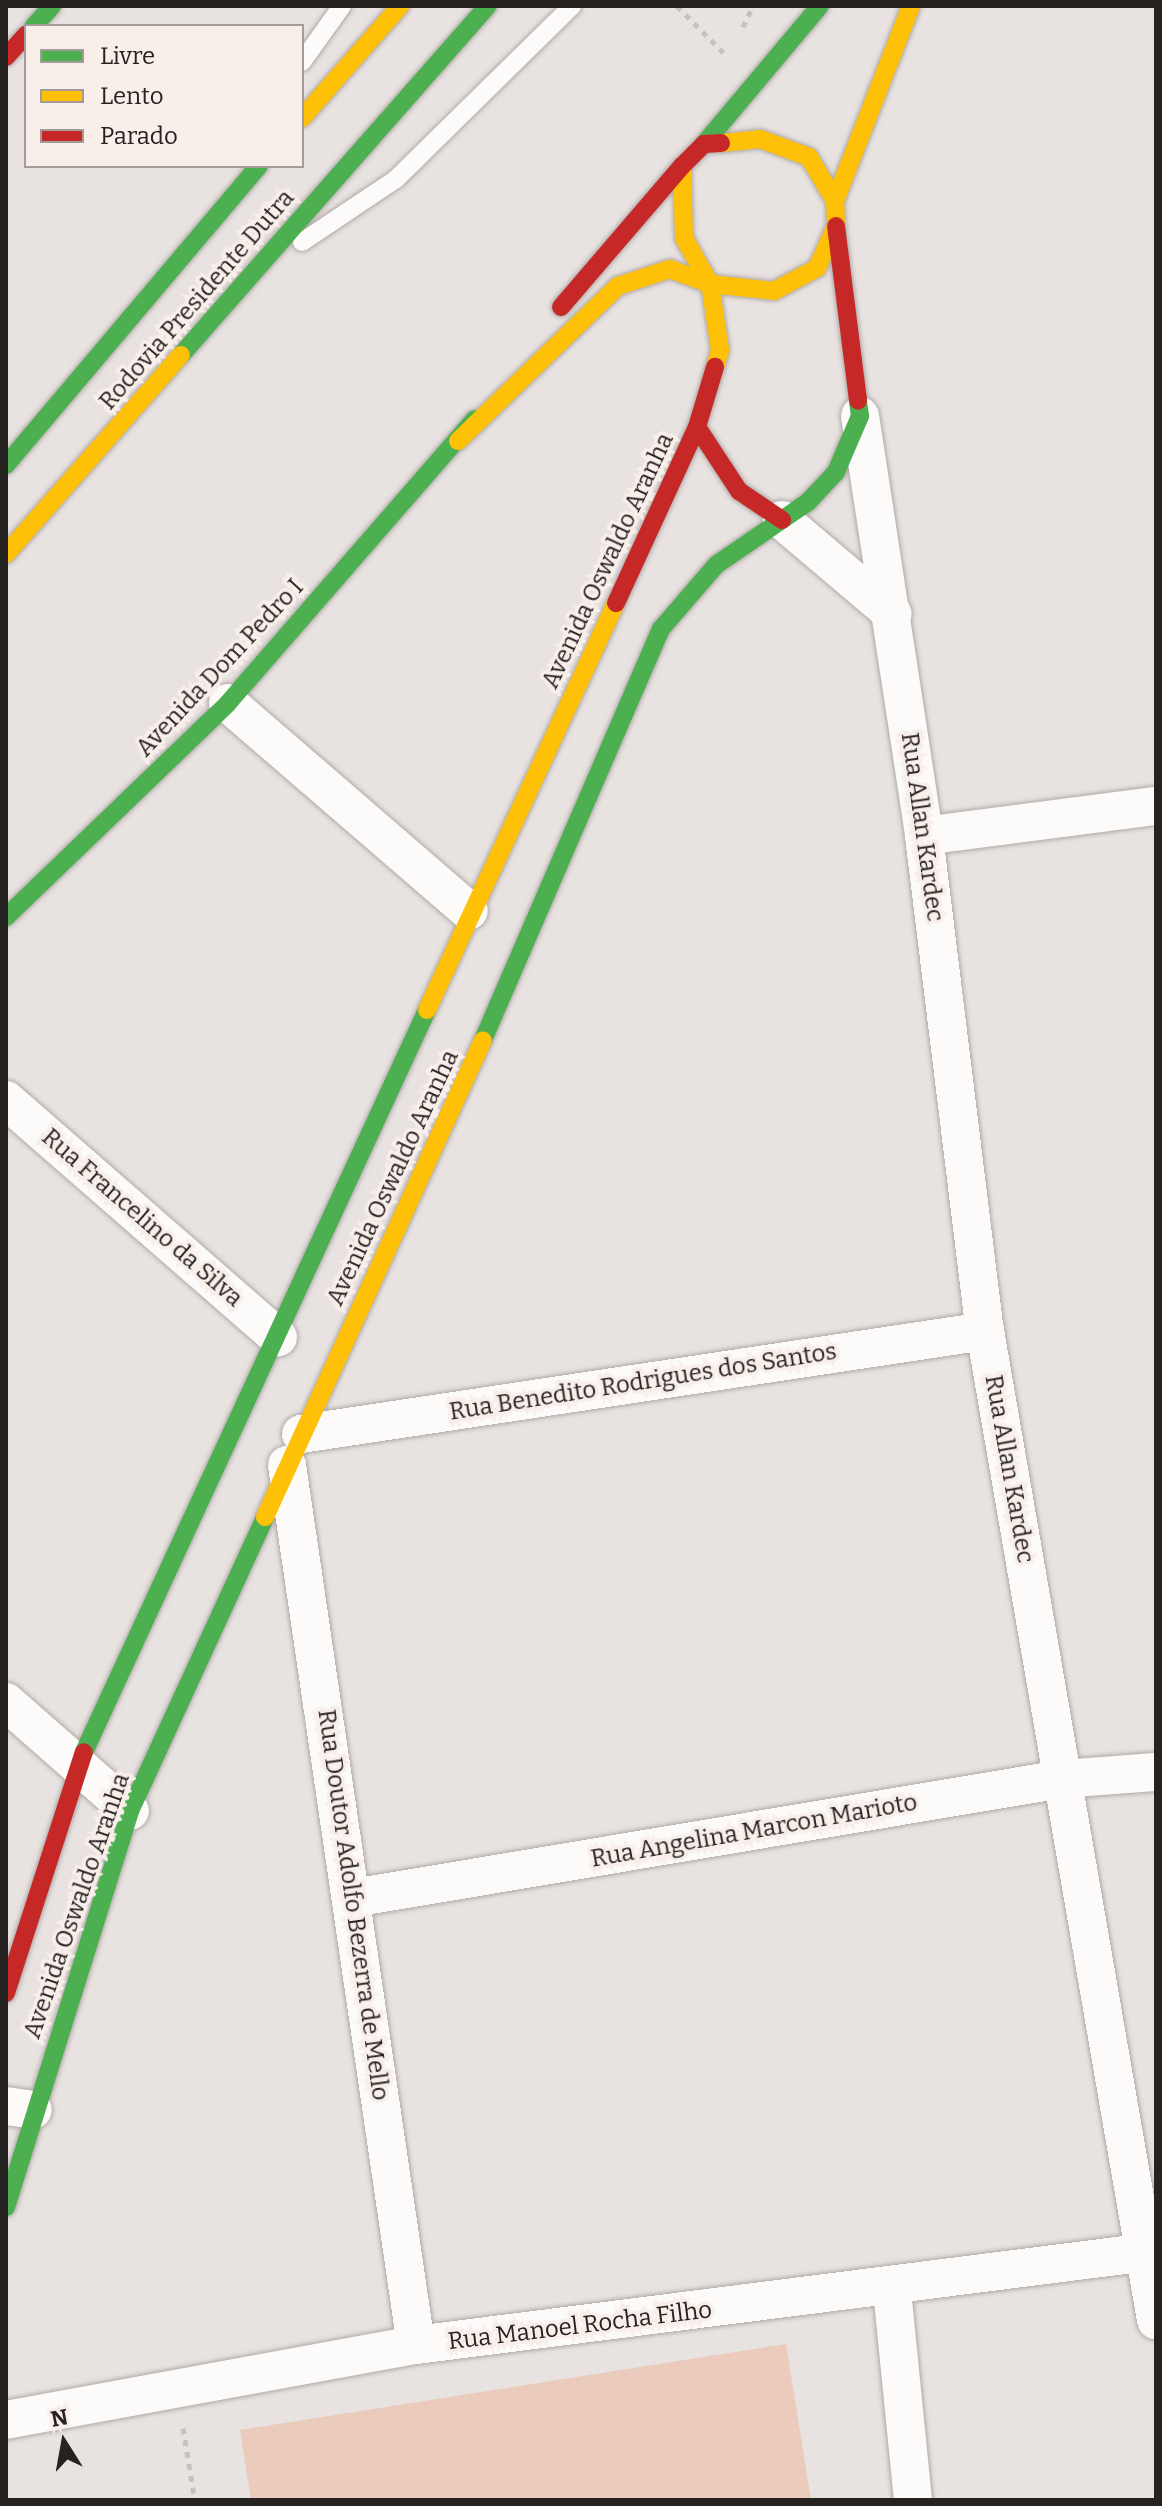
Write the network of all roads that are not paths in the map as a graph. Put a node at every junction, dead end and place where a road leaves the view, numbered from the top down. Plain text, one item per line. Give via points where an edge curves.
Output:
1 (52, 6) edge
2 (342, 6) edge
3 (400, 6) edge
4 (488, 6) edge
5 (572, 6) edge
6 (820, 6) edge
7 (911, 6) edge
8 (36, 24) edge
9 (24, 37) edge
10 (6, 57) edge
11 (304, 59) edge
12 (304, 116) edge
13 (704, 144) junction
14 (682, 166) junction
15 (233, 168) edge
16 (257, 168) edge
17 (835, 201) junction
18 (836, 226) junction
19 (247, 279) junction
20 (158, 282) junction
21 (710, 284) junction
22 (860, 416) junction
23 (697, 427) junction
24 (458, 441) junction
25 (6, 465) edge
26 (782, 520) junction
27 (6, 554) edge
28 (893, 614) junction
29 (228, 703) junction
30 (1156, 806) edge
31 (924, 836) junction
32 (469, 911) junction
33 (6, 917) edge
34 (6, 1100) edge
35 (985, 1331) junction
36 (278, 1337) junction
37 (294, 1449) junction
38 (6, 1702) edge
39 (78, 1765) junction
40 (1156, 1772) edge
41 (1062, 1779) junction
42 (130, 1811) junction
43 (353, 1898) junction
44 (6, 1993) edge
45 (19, 2108) edge
46 (6, 2207) edge
47 (1151, 2252) edge
48 (892, 2290) junction
49 (1156, 2320) edge
50 (416, 2345) junction
51 (6, 2420) edge
52 (913, 2500) edge

1 - 8 main road
2 - 11 lane
3 - 12 main road
4 - 19 main road, Rodovia Presidente Dutra
5 - 19 lane via 396,179
6 - 13 main road
7 - 17 main road
9 - 10 main road
13 - 14 main road
13 - 17 main road via 786,144 809,157
14 - 21 main road via 684,238
14 - 24 main road, Avenida Dom Pedro I
15 - 20 lane
16 - 20 main road, Rodovia Presidente Dutra
17 - 18 main road
18 - 21 main road via 817,268 774,291
18 - 22 main road
19 - 27 main road, Rodovia Presidente Dutra
20 - 25 main road, Rodovia Presidente Dutra
21 - 23 main road, Avenida Oswaldo Aranha via 720,350
21 - 24 main road, Avenida Dom Pedro I via 670,269 618,286
22 - 26 main road, Avenida Oswaldo Aranha via 836,472
22 - 28 street, Rua Allan Kardec
23 - 26 main road via 739,491
23 - 32 main road, Avenida Oswaldo Aranha
24 - 29 main road, Avenida Dom Pedro I
26 - 28 street
26 - 37 main road, Avenida Oswaldo Aranha via 716,565 661,629 521,957
28 - 31 street, Rua Allan Kardec
29 - 32 street
29 - 33 main road, Avenida Dom Pedro I
30 - 31 street
31 - 35 street, Rua Allan Kardec
32 - 36 main road, Avenida Oswaldo Aranha
34 - 36 street, Rua Francelino da Silva
35 - 37 street, Rua Benedito Rodrigues dos Santos
35 - 41 street, Rua Allan Kardec
36 - 39 main road, Avenida Oswaldo Aranha
37 - 42 main road, Avenida Oswaldo Aranha
37 - 43 street, Rua Doutor Adolfo Bezerra de Mello
38 - 39 street
39 - 42 street
39 - 44 main road, Avenida Oswaldo Aranha
40 - 41 street, Rua Angelina Marcon Marioto
41 - 43 street, Rua Angelina Marcon Marioto
41 - 47 street, Rua Allan Kardec
42 - 45 main road, Avenida Oswaldo Aranha
43 - 50 street, Rua Doutor Adolfo Bezerra de Mello
45 - 46 main road, Avenida Oswaldo Aranha
47 - 48 street, Rua Manoel Rocha Filho
47 - 49 street, Rua Allan Kardec
48 - 50 street, Rua Manoel Rocha Filho
48 - 52 street
50 - 51 street, Rua Manoel Rocha Filho

